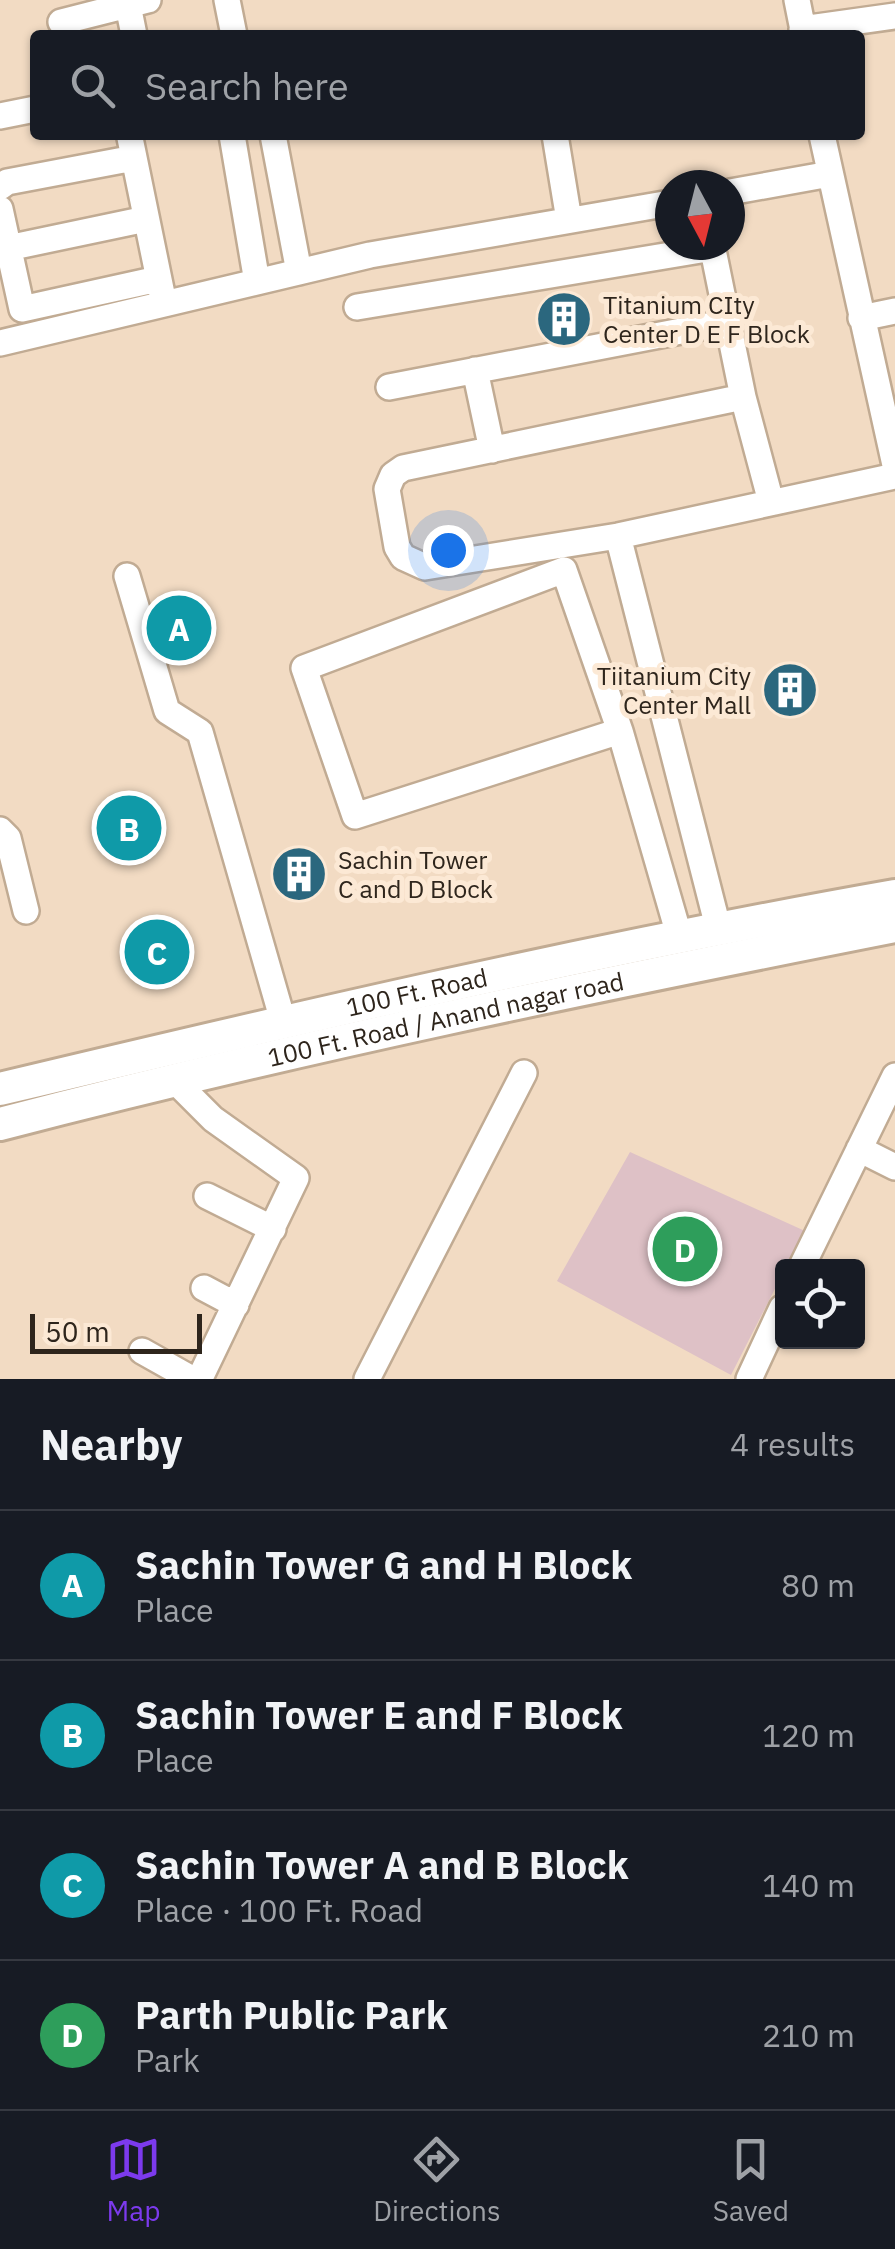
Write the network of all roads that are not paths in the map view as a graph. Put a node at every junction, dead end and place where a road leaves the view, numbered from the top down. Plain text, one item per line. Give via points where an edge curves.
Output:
1 (227, 0) edge
2 (797, 0) edge
3 (134, 1) edge
4 (895, 16) edge
5 (61, 19) edge
6 (134, 30) edge
7 (233, 30) edge
8 (803, 30) edge
9 (814, 30) edge
10 (30, 109) edge
11 (0, 116) edge
12 (233, 140) edge
13 (273, 140) edge
14 (555, 140) edge
15 (823, 140) edge
16 (830, 174) junction
17 (0, 187) edge
18 (745, 189) edge
19 (655, 206) edge
20 (0, 208) edge
21 (146, 219) junction
22 (569, 220) junction
23 (8, 248) junction
24 (655, 256) edge
25 (715, 260) edge
26 (298, 272) junction
27 (257, 282) junction
28 (161, 291) junction
29 (356, 307) dead end
30 (895, 310) edge
31 (861, 318) junction
32 (728, 322) junction
33 (0, 343) edge
34 (475, 370) junction
35 (389, 387) dead end
36 (744, 397) junction
37 (492, 450) junction
38 (895, 465) edge
39 (895, 476) edge
40 (771, 502) junction
41 (618, 536) junction
42 (127, 576) dead end
43 (620, 731) junction
44 (0, 830) edge
45 (895, 896) edge
46 (26, 911) dead end
47 (895, 926) edge
48 (718, 928) junction
49 (679, 934) junction
50 (283, 1021) junction
51 (524, 1073) dead end
52 (895, 1076) edge
53 (173, 1079) junction
54 (0, 1089) edge
55 (0, 1124) edge
56 (858, 1149) junction
57 (895, 1167) edge
58 (208, 1196) dead end
59 (272, 1228) junction
60 (805, 1259) edge
61 (204, 1288) dead end
62 (236, 1306) junction
63 (775, 1323) edge
64 (142, 1351) dead end
65 (190, 1379) edge
66 (368, 1379) edge
67 (748, 1379) edge

1 - 7 street
2 - 8 street
3 - 5 street
3 - 6 street
4 - 9 street
10 - 11 street
12 - 27 street
13 - 26 street
14 - 22 street
15 - 16 street
16 - 18 street
16 - 31 street
17 - 21 street via 132,148
19 - 22 street
20 - 23 street
21 - 23 street
21 - 28 street
22 - 26 street
23 - 28 street via 19,304 26,310
24 - 29 street
25 - 32 street
26 - 27 street
27 - 28 street
28 - 33 street
30 - 31 street
31 - 38 street
32 - 34 street
32 - 36 street
34 - 35 street
34 - 37 street
36 - 37 street
36 - 40 street
37 - 41 street via 393,474 388,490 403,558 426,567
39 - 40 street
40 - 41 street
41 - 48 street
42 - 50 street via 166,711 200,732
43 - 43 street via 564,570 304,668 355,816
43 - 49 street
44 - 46 street via 8,838
45 - 48 main road, 100 Ft. Road
47 - 53 main road, 100 Ft. Road / Anand nagar road via 539,996
48 - 49 main road, 100 Ft. Road
49 - 50 main road, 100 Ft. Road
50 - 54 main road, 100 Ft. Road
51 - 66 street
52 - 56 street
53 - 55 main road, 100 Ft. Road / Anand nagar road
53 - 59 street via 213,1119 296,1178
56 - 57 street
56 - 60 street
58 - 59 street
59 - 62 street
61 - 62 street
62 - 65 street via 201,1376
63 - 67 street
64 - 65 street

